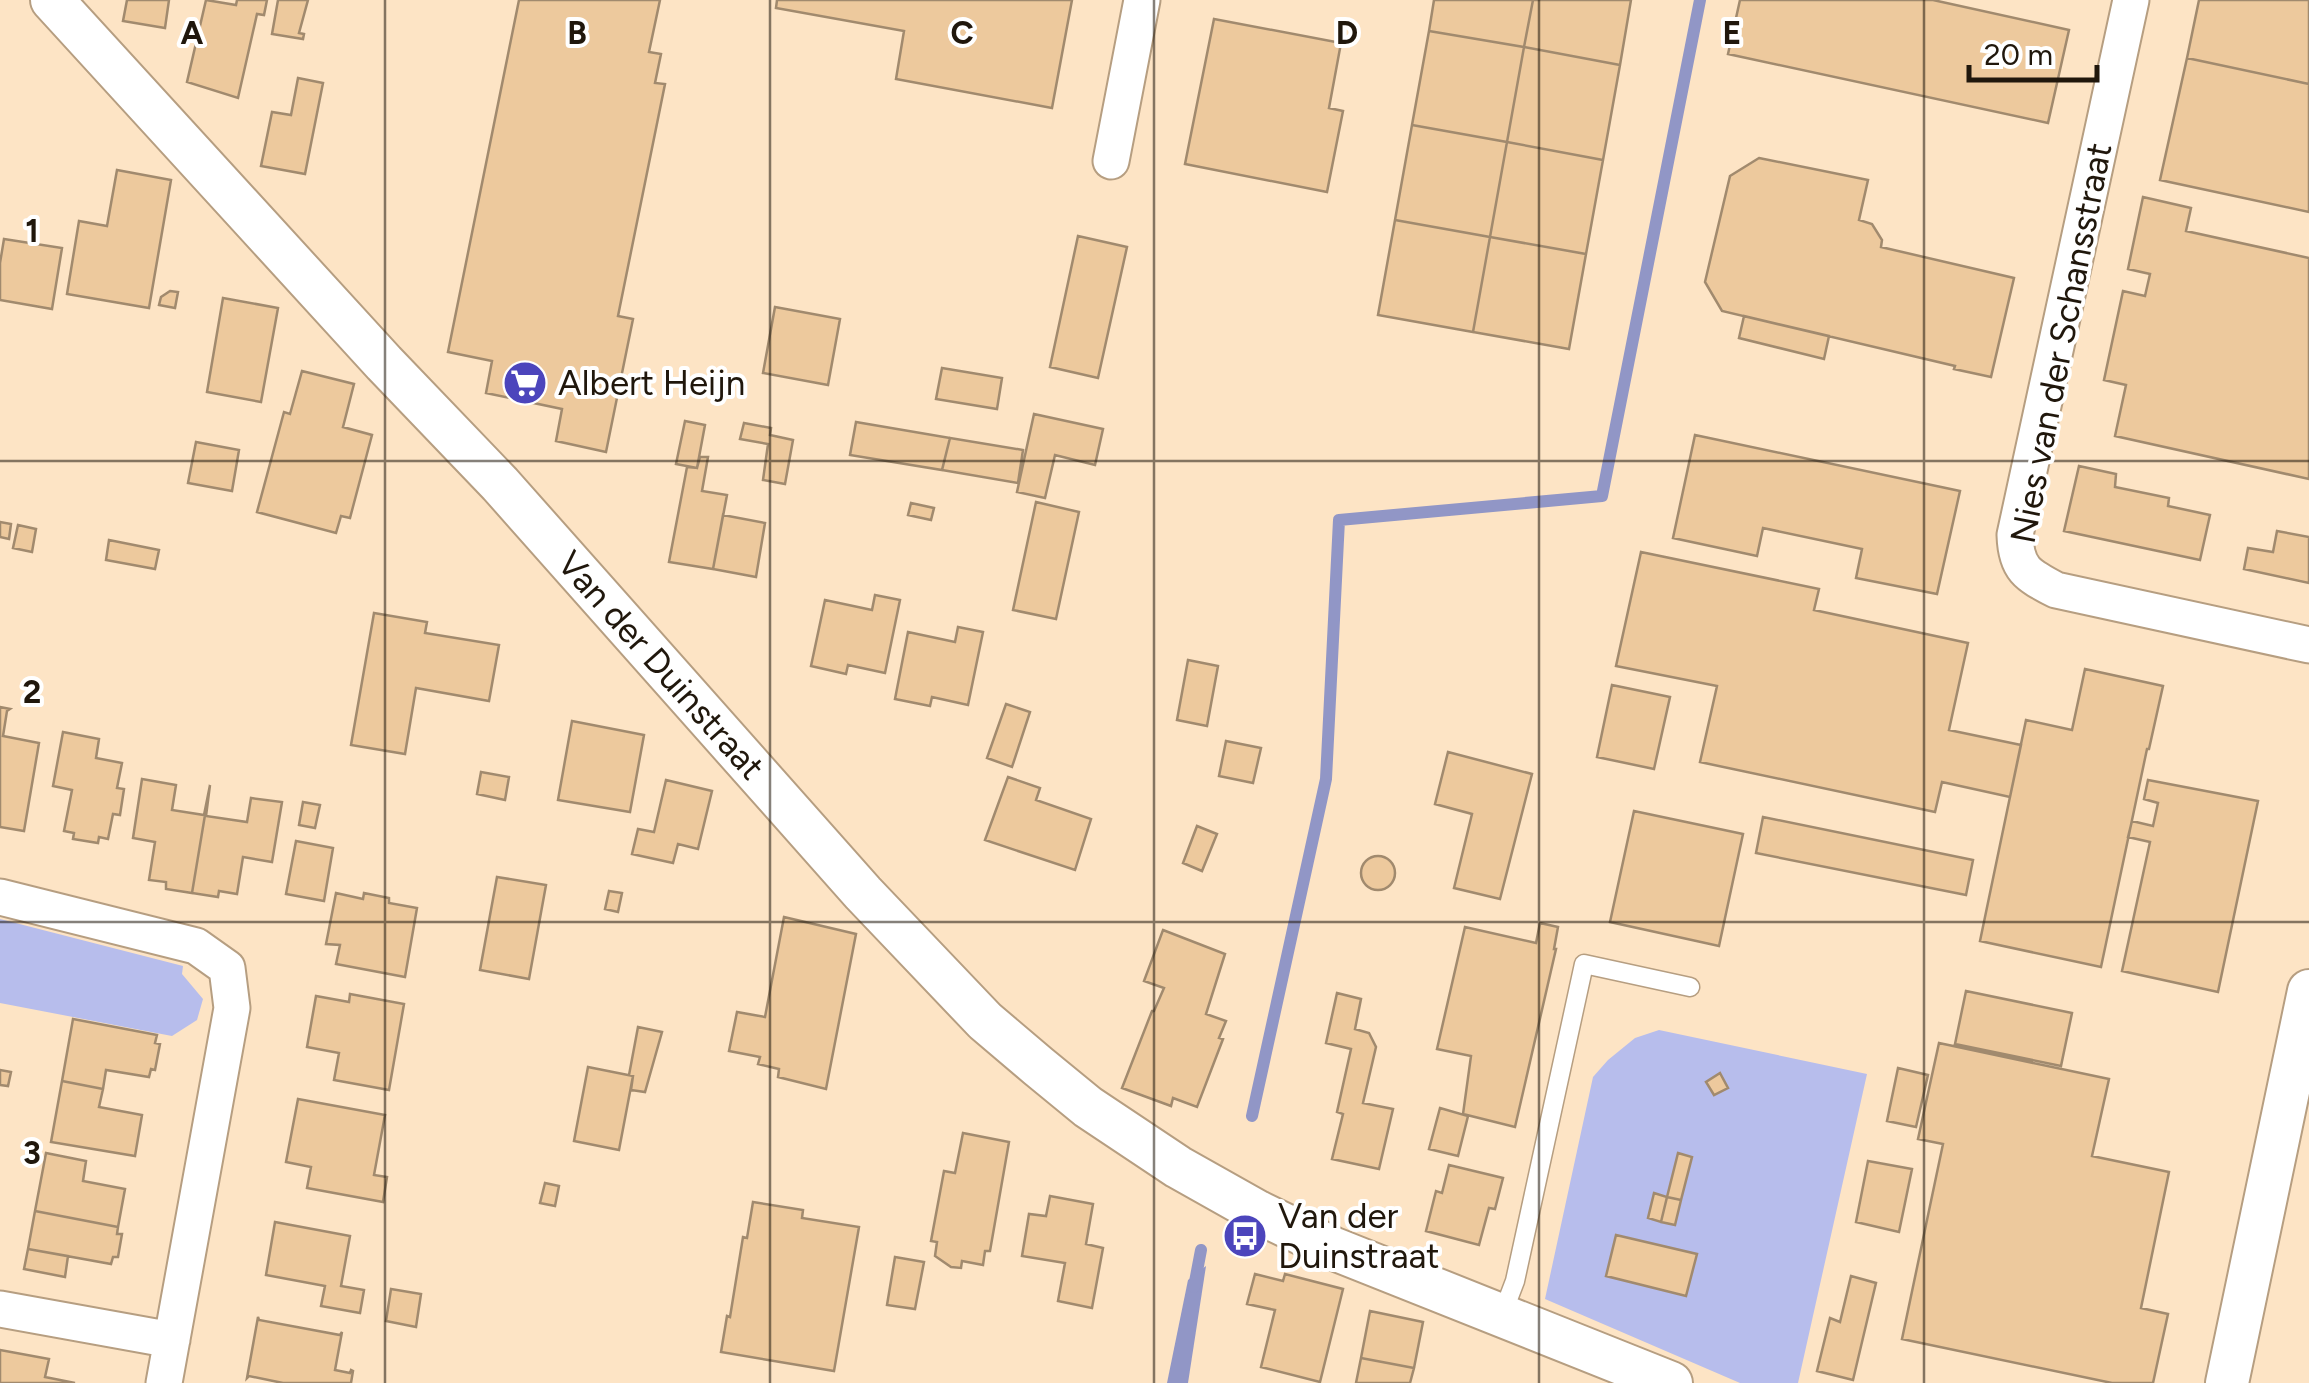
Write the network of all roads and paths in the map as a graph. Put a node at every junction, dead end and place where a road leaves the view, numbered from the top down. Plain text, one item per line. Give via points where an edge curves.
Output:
1 (52, 0) edge
2 (1142, 0) edge
3 (2131, 0) edge
4 (1112, 160) dead end
5 (2309, 645) edge
6 (0, 896) edge
7 (1690, 987) dead end
8 (2309, 991) edge
9 (0, 1309) edge
10 (1502, 1316) junction
11 (172, 1340) junction
12 (164, 1383) edge
13 (1670, 1383) edge
14 (2226, 1383) edge

1 - 10 street, Van der Duinstraat via 986,1021 1088,1107 1178,1167 1332,1248
2 - 4 street
3 - 5 street, Nies van der Schansstraat via 2016,556 2029,576 2056,590
6 - 11 street via 196,946 227,968 232,1008
7 - 10 lane via 1584,964
8 - 14 street
9 - 11 street
10 - 13 street, Van der Duinstraat
11 - 12 street

